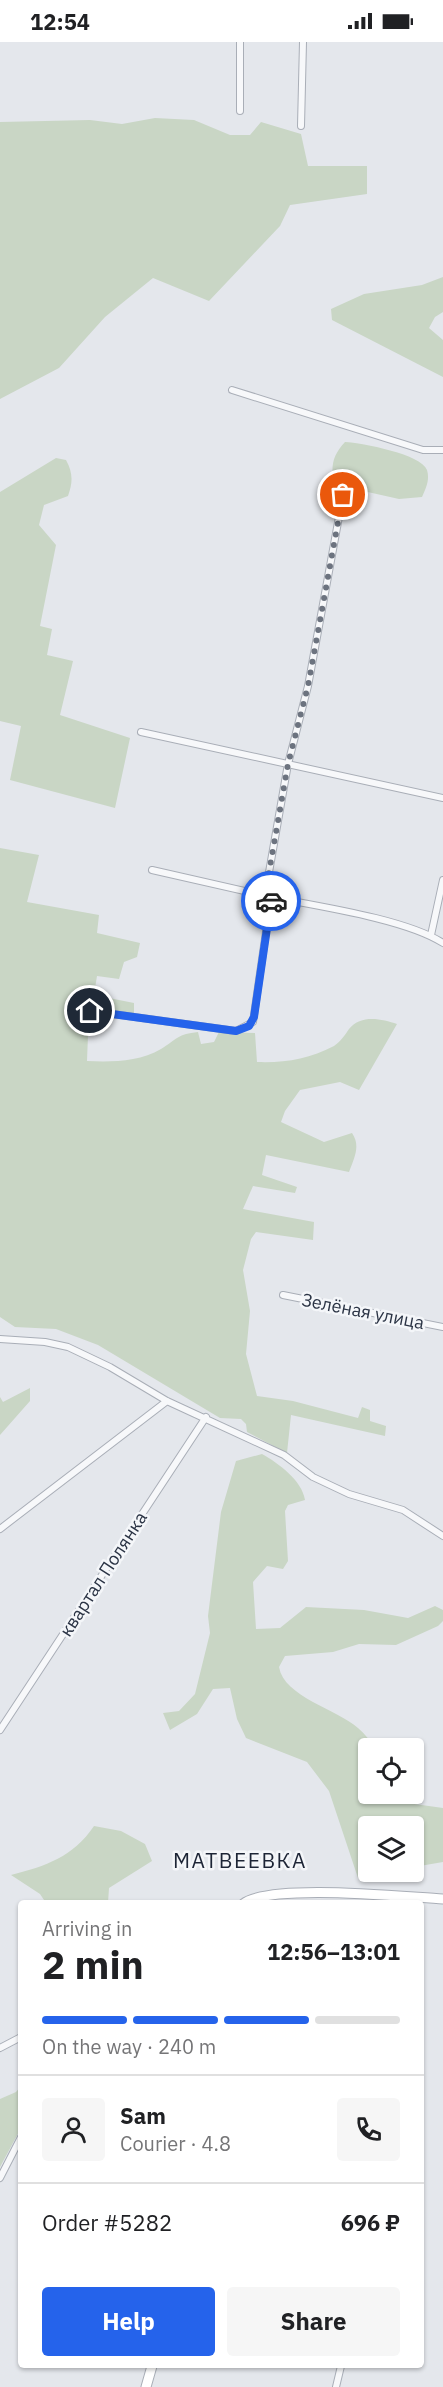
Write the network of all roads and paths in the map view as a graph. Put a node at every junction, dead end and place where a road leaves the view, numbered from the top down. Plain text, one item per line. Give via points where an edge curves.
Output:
1 (240, 42) edge
2 (303, 42) edge
3 (240, 111) dead end
4 (301, 126) dead end
5 (232, 390) dead end
6 (443, 450) edge
7 (343, 495) dead end
8 (141, 732) dead end
9 (288, 764) junction
10 (443, 798) edge
11 (152, 870) dead end
12 (443, 880) edge
13 (268, 896) junction
14 (431, 935) junction
15 (443, 943) edge
16 (90, 1011) dead end
17 (283, 1295) dead end
18 (443, 1327) edge
19 (0, 1339) edge
20 (166, 1401) junction
21 (206, 1418) junction
22 (0, 1529) edge
23 (443, 1536) edge
24 (0, 1730) edge
25 (443, 1899) edge
26 (257, 1900) edge
27 (18, 2039) edge
28 (0, 2048) edge
29 (18, 2143) edge
30 (0, 2178) edge
31 (151, 2368) edge
32 (340, 2368) edge
33 (146, 2387) edge
34 (336, 2387) edge

1 - 3 street
2 - 4 street
5 - 6 street via 423,450
7 - 9 street via 308,686
8 - 9 street
9 - 10 street
9 - 13 street
11 - 13 street
12 - 14 street
13 - 14 street via 369,917
13 - 16 street via 254,1017 249,1026 236,1031
14 - 15 street
17 - 18 street, Зелёная улица
19 - 20 street via 68,1347
20 - 21 street
20 - 22 street
21 - 23 street via 284,1455 313,1477 349,1494 403,1510
21 - 24 street, квартал Полянка
25 - 26 main road via 310,1893
27 - 28 street
29 - 30 street
31 - 33 main road
32 - 34 street

